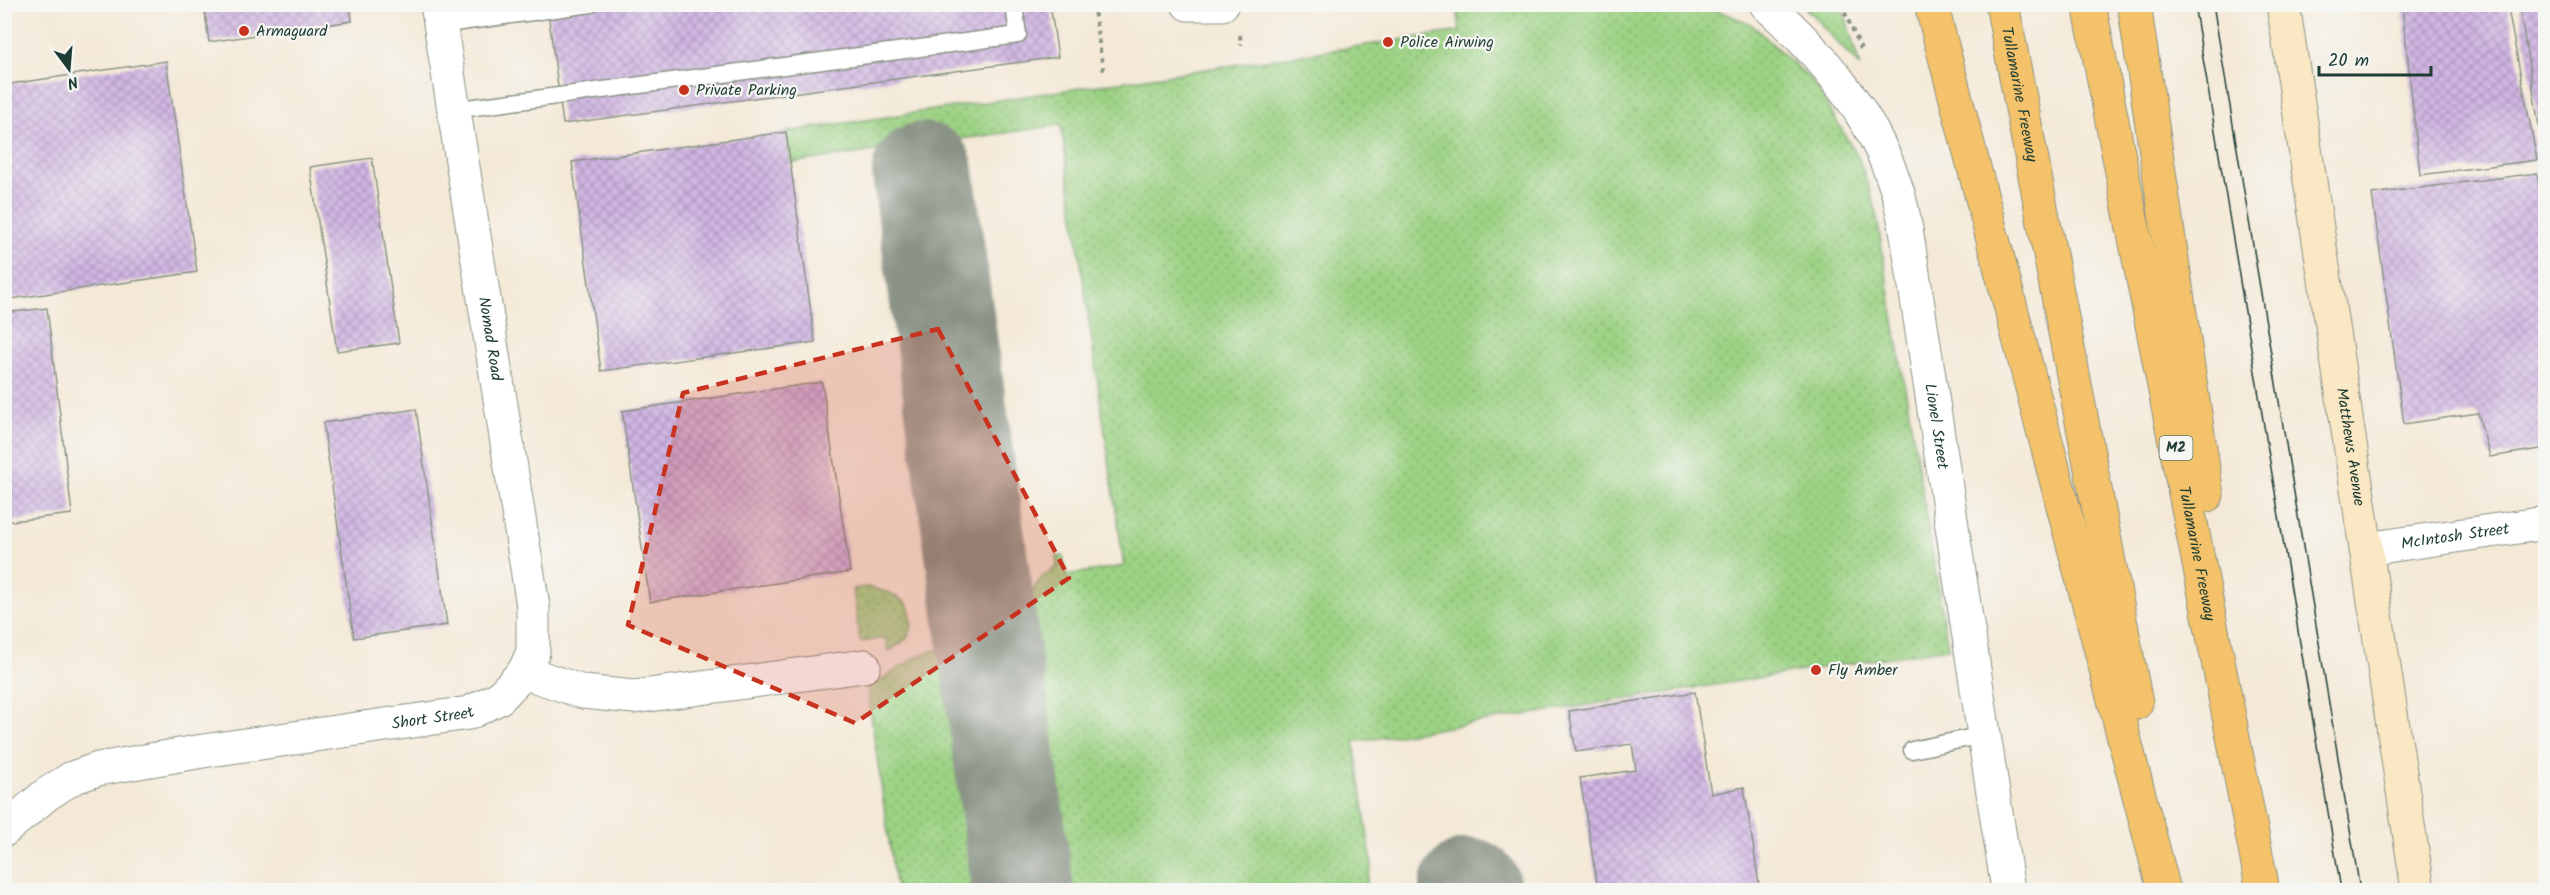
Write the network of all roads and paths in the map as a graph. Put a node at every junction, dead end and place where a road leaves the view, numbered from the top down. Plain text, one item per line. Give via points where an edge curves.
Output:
1 (591, 4) edge
2 (1014, 4) edge
3 (1093, 4) edge
4 (1188, 4) edge
5 (1222, 4) edge
6 (1766, 4) edge
7 (1930, 4) edge
8 (2002, 4) edge
9 (2089, 4) edge
10 (2134, 4) edge
11 (2283, 4) edge
12 (438, 15) edge
13 (1104, 75) dead end
14 (452, 110) junction
15 (2546, 523) edge
16 (2366, 549) junction
17 (864, 666) dead end
18 (524, 672) junction
19 (1983, 735) junction
20 (1912, 750) dead end
21 (4, 830) edge
22 (2008, 891) edge
23 (2164, 891) edge
24 (2171, 891) edge
25 (2264, 891) edge
26 (2418, 891) edge

1 - 12 lane
2 - 14 lane via 1018,35
3 - 13 path
4 - 5 street
6 - 19 street, Lionel Street via 1820,57 1848,93 1876,138 1897,189
7 - 23 highway
8 - 24 highway, Tullamarine Freeway
9 - 25 highway, Tullamarine Freeway / M2
10 - 25 highway
11 - 16 main road, Matthews Avenue
12 - 14 street, Nomad Road
14 - 18 street, Nomad Road via 533,606 533,652
15 - 16 street, McIntosh Street
16 - 26 main road, Matthews Avenue
17 - 18 street via 634,698 583,692
18 - 21 street, Short Street via 499,698 469,713 98,769 72,778 47,794
19 - 20 lane
19 - 22 street, Lionel Street

